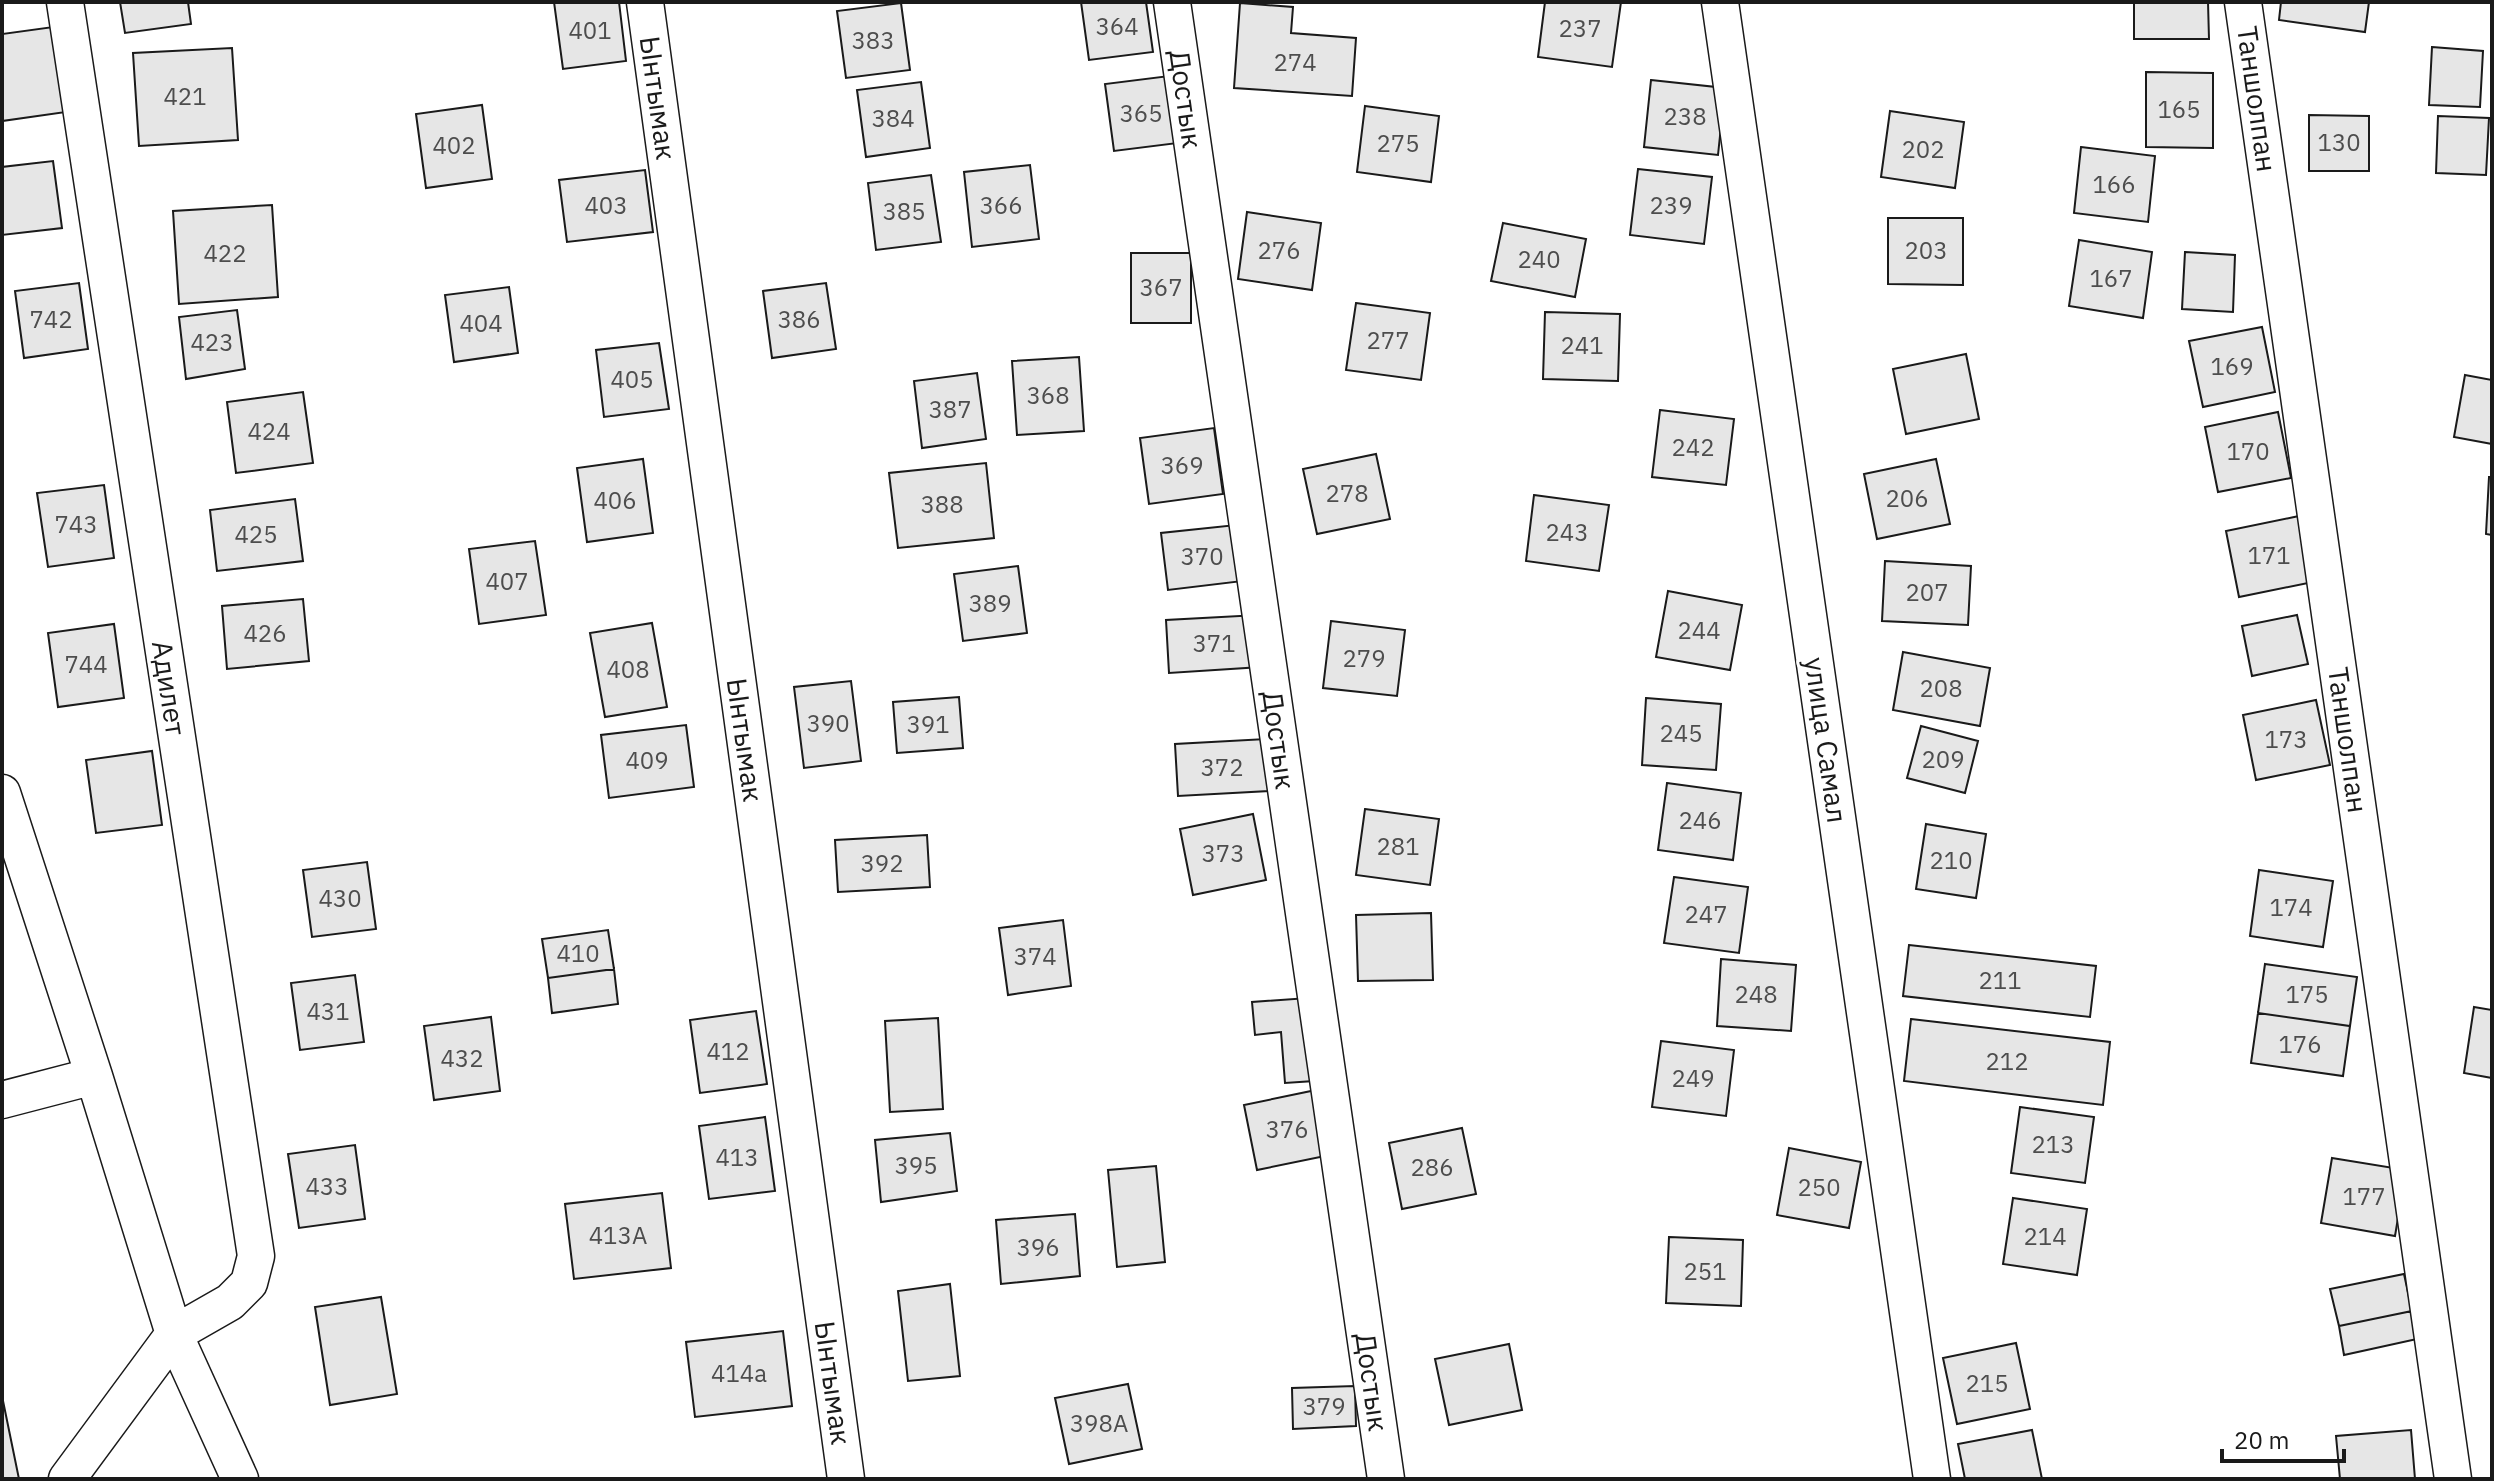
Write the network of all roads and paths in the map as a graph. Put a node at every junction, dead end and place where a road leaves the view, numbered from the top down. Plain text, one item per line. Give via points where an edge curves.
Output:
1 (65, 2) edge
2 (645, 2) edge
3 (1172, 2) edge
4 (1720, 2) edge
5 (2243, 2) edge
6 (2, 793) edge
7 (94, 1076) junction
8 (2, 1100) edge
9 (174, 1334) junction
10 (67, 1479) edge
11 (240, 1479) edge
12 (846, 1479) edge
13 (1386, 1479) edge
14 (1932, 1479) edge
15 (2453, 1479) edge

1 - 9 street, Адилет via 256,1256 249,1283 230,1302
2 - 12 street, Ынтымак
3 - 13 street, Достык
4 - 14 street, улица Самал
5 - 15 street, Таншолпан
6 - 7 street
7 - 8 street
7 - 9 street
9 - 10 street
9 - 11 street

